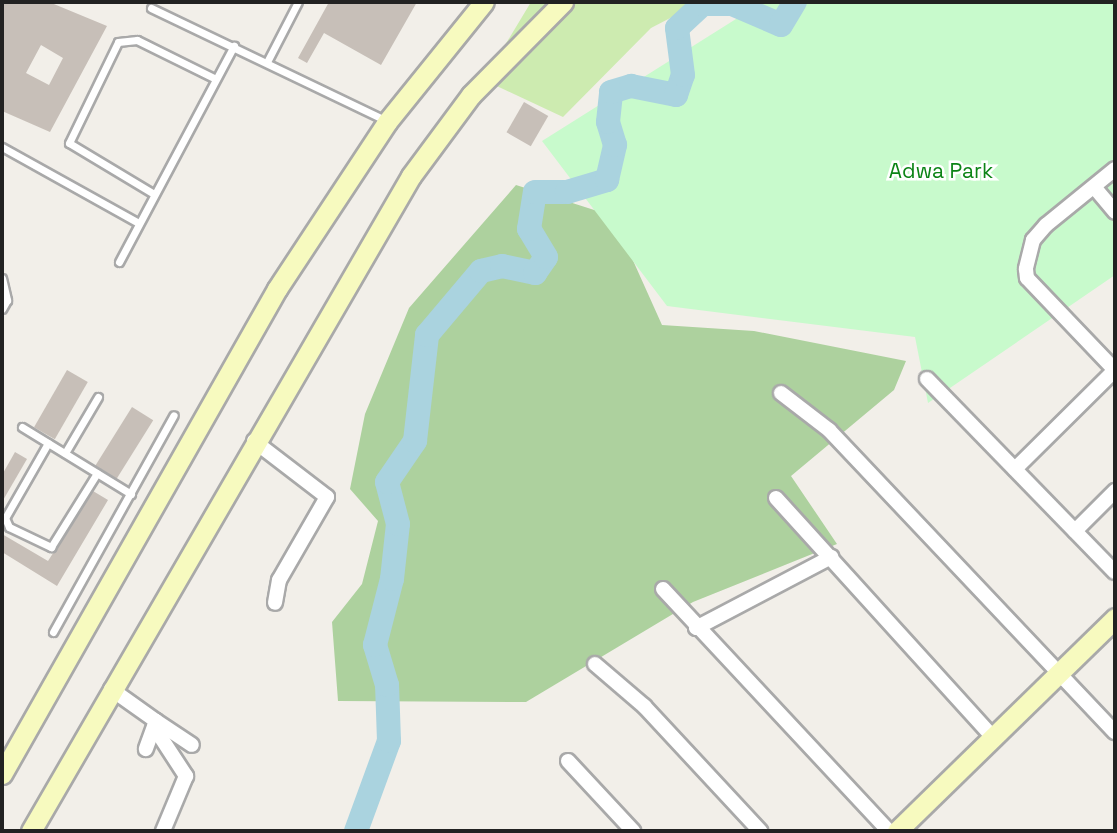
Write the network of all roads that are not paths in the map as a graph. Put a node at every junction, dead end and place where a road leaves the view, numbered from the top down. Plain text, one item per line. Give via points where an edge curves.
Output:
1 (298, 2) edge
2 (484, 2) edge
3 (563, 2) edge
4 (151, 8) dead end
5 (234, 46) junction
6 (268, 60) junction
7 (215, 78) junction
8 (387, 122) junction
9 (2, 147) edge
10 (1115, 169) edge
11 (1095, 188) junction
12 (154, 194) junction
13 (1115, 212) edge
14 (137, 222) junction
15 (119, 262) dead end
16 (2, 278) edge
17 (2, 309) edge
18 (1115, 370) edge
19 (927, 379) dead end
20 (781, 393) dead end
21 (98, 397) dead end
22 (174, 415) dead end
23 (22, 427) dead end
24 (254, 441) junction
25 (48, 443) junction
26 (65, 453) junction
27 (1014, 468) junction
28 (97, 473) junction
29 (1115, 492) edge
30 (131, 494) junction
31 (776, 498) dead end
32 (1075, 531) junction
33 (831, 557) junction
34 (1115, 572) edge
35 (663, 589) dead end
36 (275, 603) dead end
37 (1115, 618) edge
38 (696, 628) junction
39 (53, 632) dead end
40 (595, 664) dead end
41 (1061, 671) junction
42 (111, 689) junction
43 (155, 724) junction
44 (1115, 732) edge
45 (993, 737) junction
46 (192, 745) dead end
47 (146, 749) dead end
48 (568, 761) dead end
49 (2, 775) edge
50 (898, 830) edge
51 (31, 831) edge
52 (163, 831) edge
53 (633, 831) edge
54 (760, 831) edge

1 - 6 lane
2 - 8 main road
3 - 24 main road via 471,95 411,176
4 - 5 lane
5 - 6 lane
5 - 7 lane
6 - 8 lane
7 - 12 lane
7 - 12 lane via 127,37 113,53 69,143
8 - 49 main road via 277,289
9 - 14 lane
10 - 11 street
11 - 13 street
11 - 18 street via 1033,240 1026,269 1027,278
12 - 14 lane
14 - 15 lane
16 - 17 lane via 7,300
18 - 27 street
19 - 27 street
20 - 41 street via 830,430
21 - 26 lane
22 - 30 lane
23 - 25 lane
24 - 36 street via 327,497 279,580
24 - 42 main road
25 - 26 lane
25 - 28 lane via 5,518 9,527 51,547
26 - 28 lane
27 - 32 street
28 - 30 lane
29 - 32 street
30 - 39 lane
31 - 33 street
32 - 34 street
33 - 38 street
33 - 45 street
35 - 38 street
37 - 41 main road
38 - 50 street
40 - 54 street via 644,705
41 - 44 street
41 - 45 main road
42 - 43 street
42 - 51 main road
43 - 46 street
43 - 47 street
43 - 52 street via 186,776
45 - 50 main road
48 - 53 street

